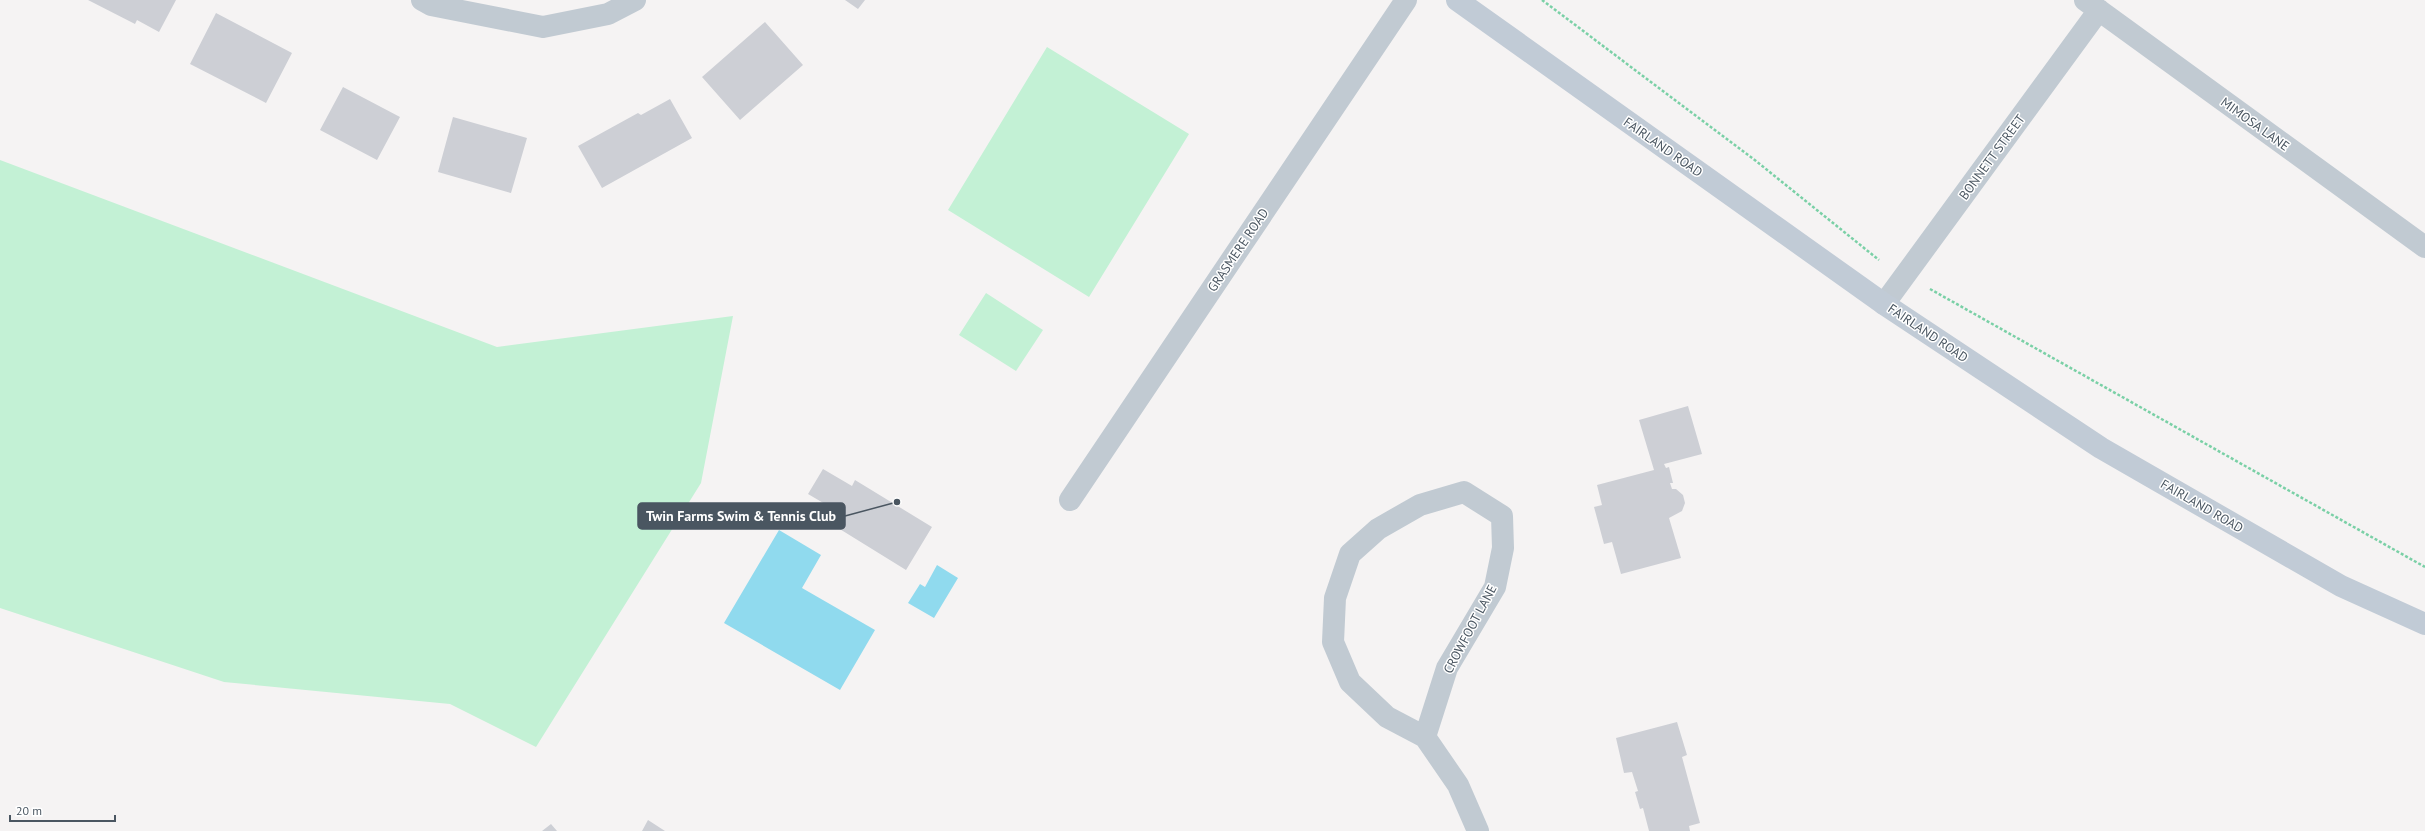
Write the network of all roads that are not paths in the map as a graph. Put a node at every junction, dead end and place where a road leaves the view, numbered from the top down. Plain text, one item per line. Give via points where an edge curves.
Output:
1 (422, 0) edge
2 (635, 0) edge
3 (1406, 0) edge
4 (1457, 0) edge
5 (2092, 5) edge
6 (2425, 247) edge
7 (1884, 304) junction
8 (1070, 500) dead end
9 (2425, 624) edge
10 (1425, 737) junction
11 (1478, 831) edge

1 - 2 street via 431,5 543,27 608,14
3 - 8 street, GRASMERE ROAD
4 - 7 main road, FAIRLAND ROAD
5 - 6 street, MIMOSA LANE
5 - 7 street, BONNETT STREET
7 - 9 main road, FAIRLAND ROAD via 2101,448 2341,586
10 - 10 street, CROWFOOT LANE via 1447,668 1495,587 1503,548 1502,516 1464,492 1420,505 1378,529 1350,554 1334,598 1333,642 1350,682 1387,717
10 - 11 street, CROWFOOT LANE via 1458,785

